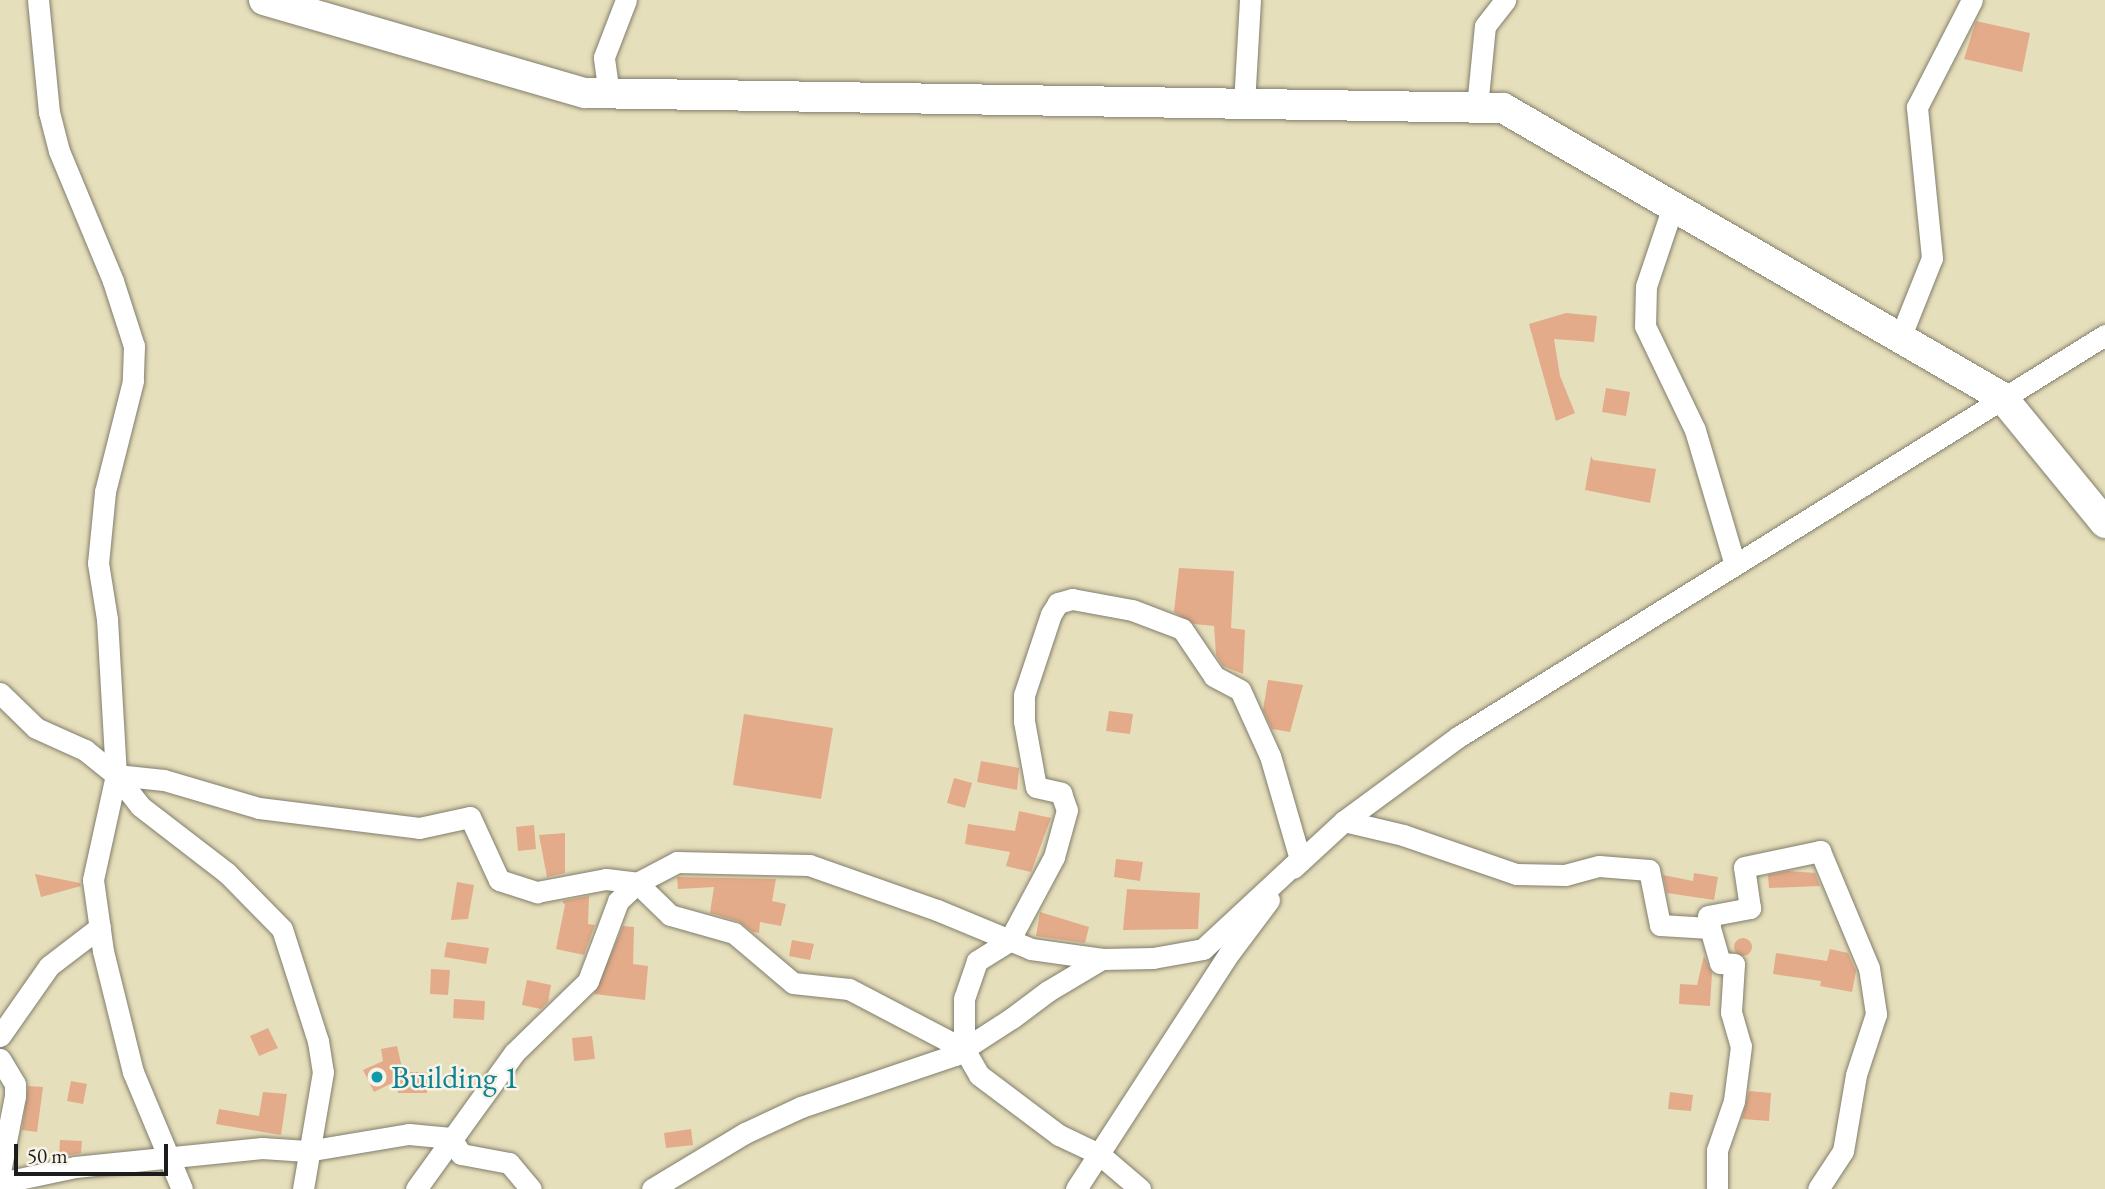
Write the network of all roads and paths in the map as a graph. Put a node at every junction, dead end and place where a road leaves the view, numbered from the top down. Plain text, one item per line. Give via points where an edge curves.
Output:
1 (38, 0) edge
2 (626, 0) edge
3 (1251, 0) edge
4 (1505, 0) edge
5 (1972, 0) edge
6 (274, 1) edge
7 (609, 94) junction
8 (1244, 104) junction
9 (1477, 107) junction
10 (1673, 206) junction
11 (2105, 335) edge
12 (1900, 338) junction
13 (2002, 397) junction
14 (2105, 523) edge
15 (1734, 562) junction
16 (0, 693) edge
17 (116, 775) junction
18 (1344, 821) junction
19 (1300, 859) junction
20 (637, 883) junction
21 (100, 927) junction
22 (1710, 928) junction
23 (1009, 941) junction
24 (1101, 959) junction
25 (0, 1036) edge
26 (964, 1049) junction
27 (0, 1059) edge
28 (451, 1139) junction
29 (307, 1151) junction
30 (1099, 1154) junction
31 (169, 1157) junction
32 (0, 1172) edge
33 (0, 1183) edge
34 (26, 1184) edge
35 (182, 1189) edge
36 (303, 1189) edge
37 (416, 1189) edge
38 (531, 1189) edge
39 (652, 1189) edge
40 (1076, 1189) edge
41 (1140, 1189) edge
42 (1717, 1189) edge
43 (1818, 1189) edge

1 - 17 street via 49,112 59,151 113,281 134,346 132,381 105,492 97,563 107,619
2 - 7 street via 604,57
3 - 8 street
4 - 9 street via 1485,26
5 - 12 street via 1917,107 1932,258
6 - 7 main road via 585,93
7 - 8 main road
8 - 9 main road
9 - 10 main road via 1503,108
10 - 12 main road
10 - 15 street via 1646,286 1645,326 1695,430
11 - 13 street
12 - 13 main road
13 - 14 main road
13 - 15 street
15 - 18 street via 1458,737
16 - 17 street via 36,728 85,750
17 - 20 street via 164,780 259,808 419,828 470,817 499,880 537,891 606,879
17 - 21 street via 93,880
17 - 29 street via 140,806 227,873 282,929 318,1041 323,1072
18 - 19 street
18 - 22 street via 1403,835 1516,874 1565,875 1600,866 1649,870 1660,925
19 - 23 street via 1270,756 1240,690 1214,676 1182,629 1132,610 1072,599 1058,603 1028,677 1024,721 1037,787 1061,793 1067,810 1054,857
19 - 24 street via 1203,949 1153,958
19 - 30 street via 1230,951
20 - 23 street via 677,862 809,865
20 - 26 street via 670,915 734,933 793,983 849,989
20 - 28 street via 618,901 587,981 514,1053
21 - 25 street via 49,966
21 - 31 street via 133,1072
22 - 42 street via 1720,963 1734,964 1731,1012 1741,1046 1734,1101 1717,1150
22 - 43 street via 1708,916 1750,908 1744,867 1820,851 1869,968 1876,1014 1856,1075 1843,1150
23 - 24 street via 1031,949
23 - 26 street via 977,961 964,998
24 - 26 street
26 - 30 street via 979,1075 1035,1118
26 - 39 street via 801,1107 745,1133
27 - 32 street via 15,1084 15,1096
28 - 29 street via 395,1135
28 - 37 street
28 - 38 street via 461,1154 509,1163
29 - 31 street via 262,1148
29 - 36 street
30 - 40 street
30 - 41 street
31 - 34 street via 75,1167
31 - 35 street
33 - 34 street

